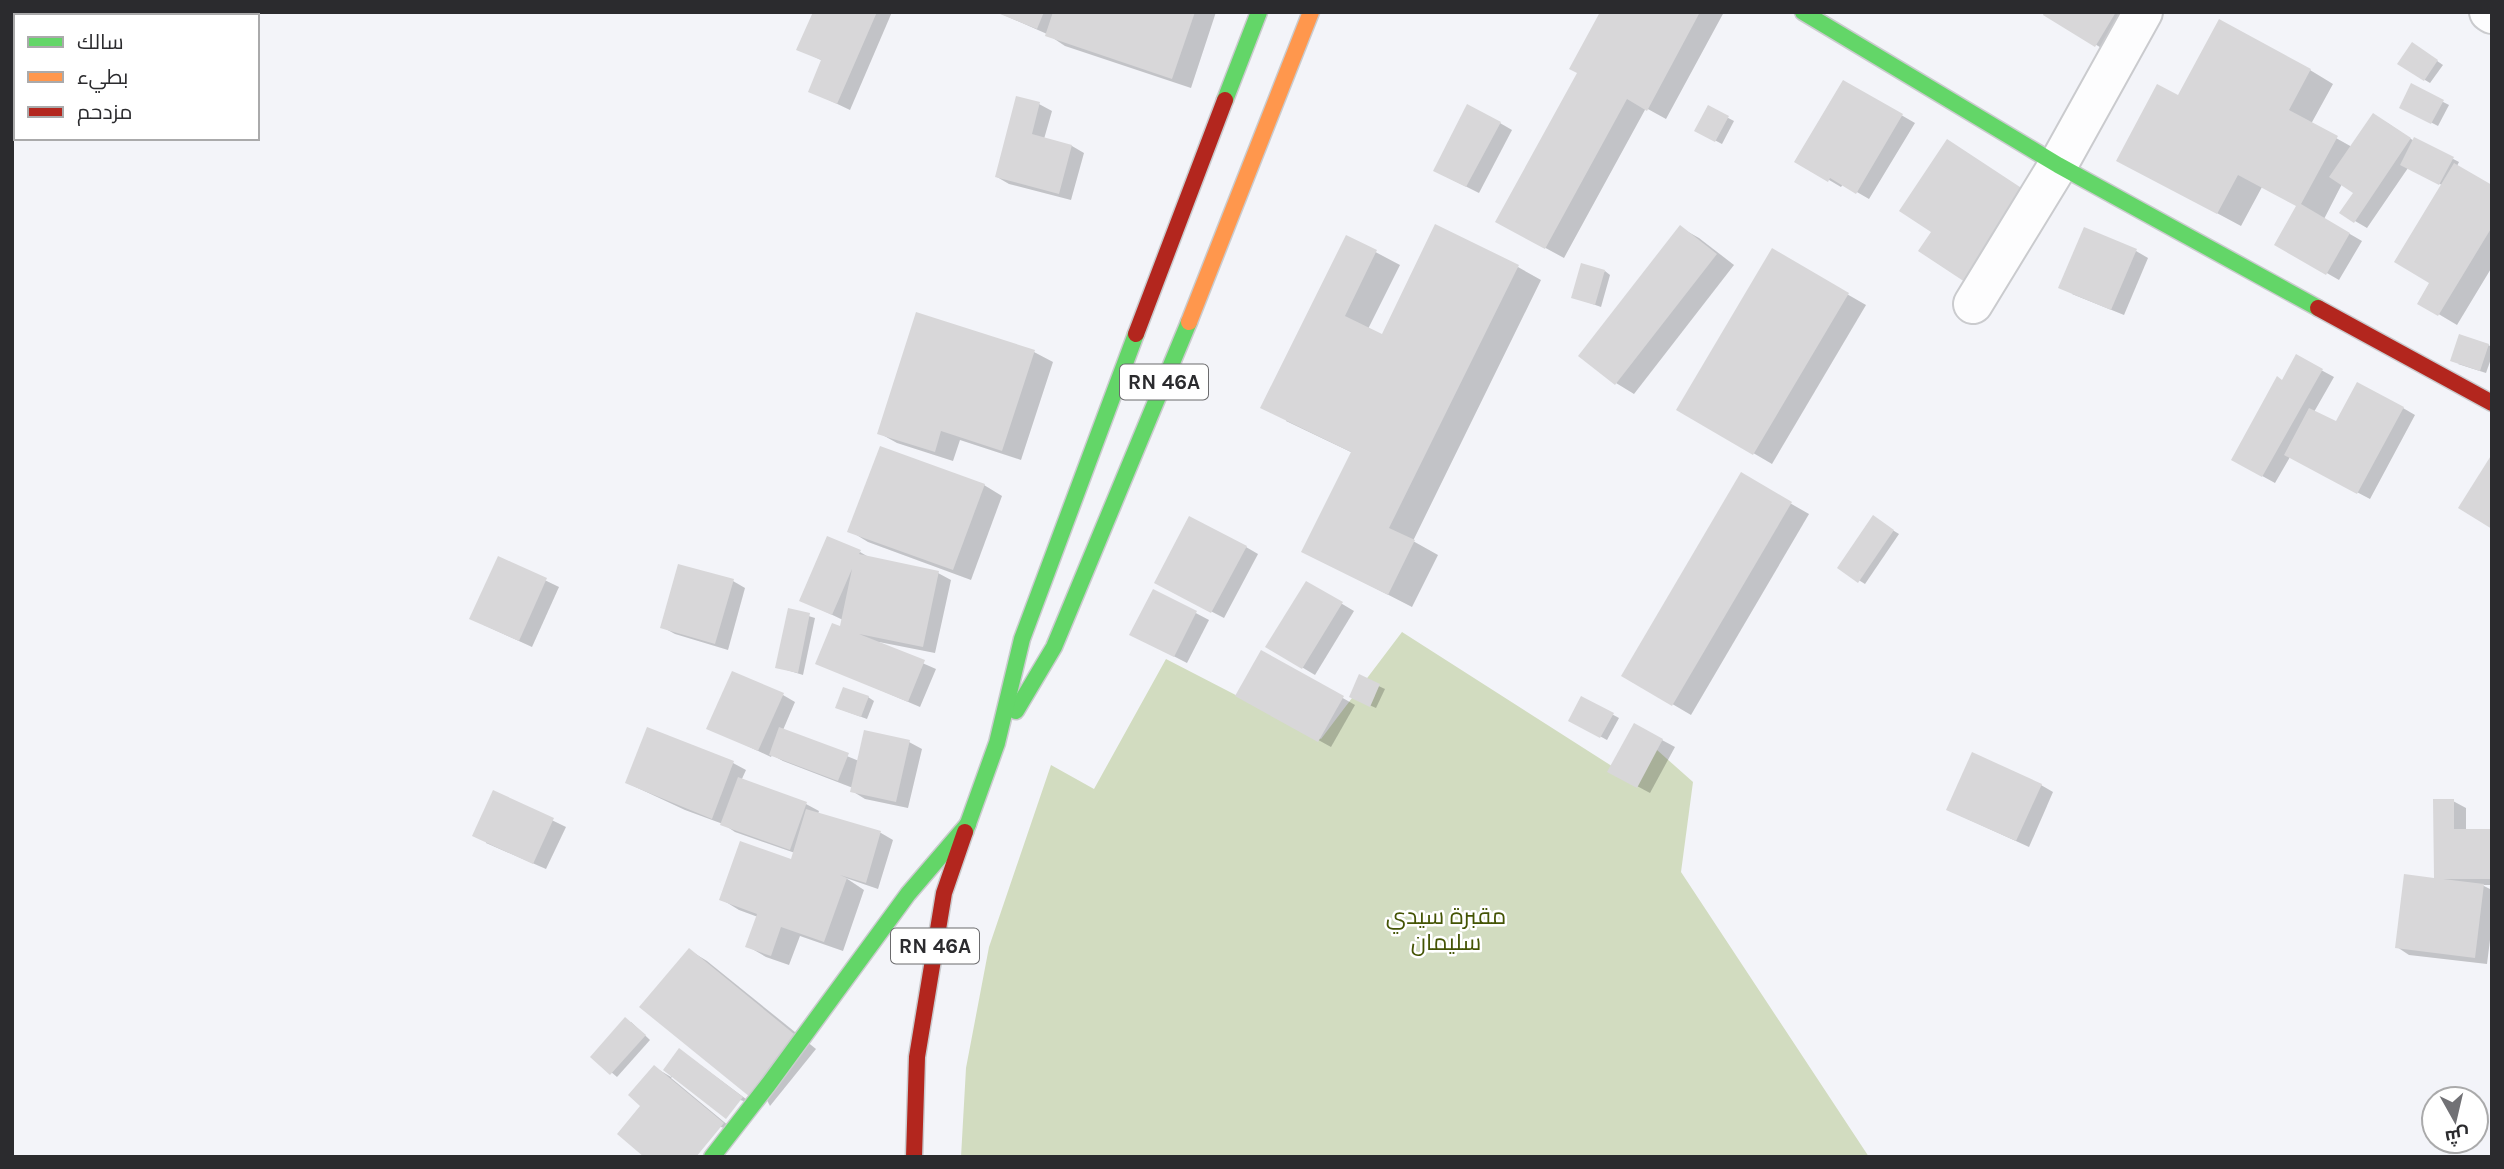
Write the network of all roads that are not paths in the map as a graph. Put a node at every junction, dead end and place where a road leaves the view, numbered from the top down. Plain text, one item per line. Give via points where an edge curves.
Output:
1 (1259, 12) edge
2 (1311, 12) edge
3 (1802, 12) edge
4 (2143, 12) edge
5 (2058, 165) junction
6 (1973, 304) dead end
7 (2492, 403) edge
8 (998, 743) junction
9 (968, 824) junction
10 (712, 1157) edge
11 (914, 1157) edge

1 - 8 main road, RN 46A via 1021,639
2 - 8 main road, RN 46A via 1209,274 1054,647
3 - 5 main road
4 - 5 street
5 - 6 street
5 - 7 main road
8 - 9 main road, RN 46A
9 - 10 main road via 908,894
9 - 11 main road, RN 46A via 941,907 918,1057

